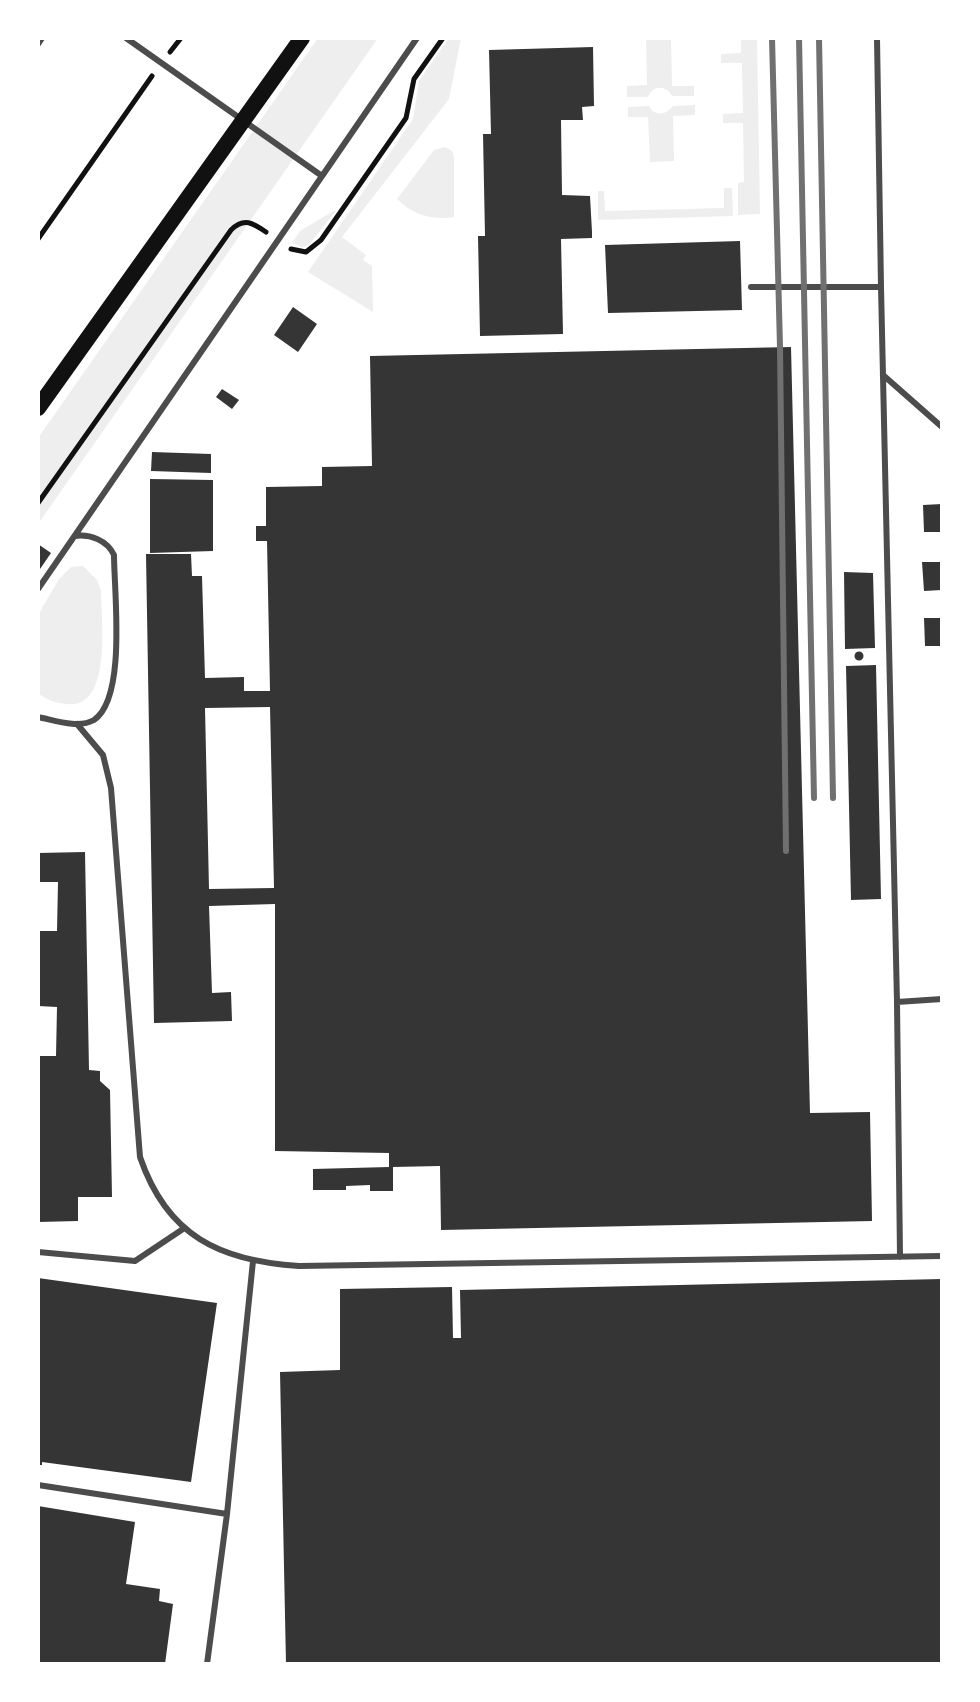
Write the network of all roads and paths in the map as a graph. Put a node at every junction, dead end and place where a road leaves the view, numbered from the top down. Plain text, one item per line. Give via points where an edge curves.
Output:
1 (42, 38) edge
2 (126, 38) edge
3 (181, 38) edge
4 (302, 38) edge
5 (417, 38) edge
6 (443, 38) edge
7 (877, 38) edge
8 (38, 44) edge
9 (163, 62) junction
10 (245, 120) junction
11 (322, 176) junction
12 (38, 239) edge
13 (278, 240) junction
14 (751, 287) dead end
15 (881, 287) junction
16 (883, 375) junction
17 (38, 408) edge
18 (942, 427) edge
19 (38, 503) edge
20 (75, 536) junction
21 (38, 589) edge
22 (38, 717) edge
23 (77, 724) junction
24 (942, 999) edge
25 (897, 1002) junction
26 (183, 1229) junction
27 (38, 1252) edge
28 (942, 1256) edge
29 (900, 1257) junction
30 (253, 1261) junction
31 (38, 1485) edge
32 (227, 1514) junction
33 (207, 1664) edge

1 - 8 lane
2 - 9 lane
3 - 9 path
4 - 10 main road
5 - 11 lane
6 - 13 path via 414,79 406,118 319,244 301,253
7 - 15 lane
9 - 10 lane
9 - 12 path
10 - 11 lane
10 - 17 main road
11 - 13 lane
13 - 19 path via 248,222 231,230
13 - 20 lane
14 - 15 lane
15 - 16 lane
16 - 18 lane
16 - 25 lane
20 - 21 lane
20 - 23 lane via 93,537 113,551 115,613 112,688 101,712
22 - 23 lane
23 - 26 lane via 103,755 111,788 140,1157 156,1193
24 - 25 lane
25 - 29 lane
26 - 27 lane via 135,1261
26 - 30 lane via 212,1247
28 - 29 lane
29 - 30 lane via 299,1266
30 - 32 lane
31 - 32 lane
32 - 33 lane

